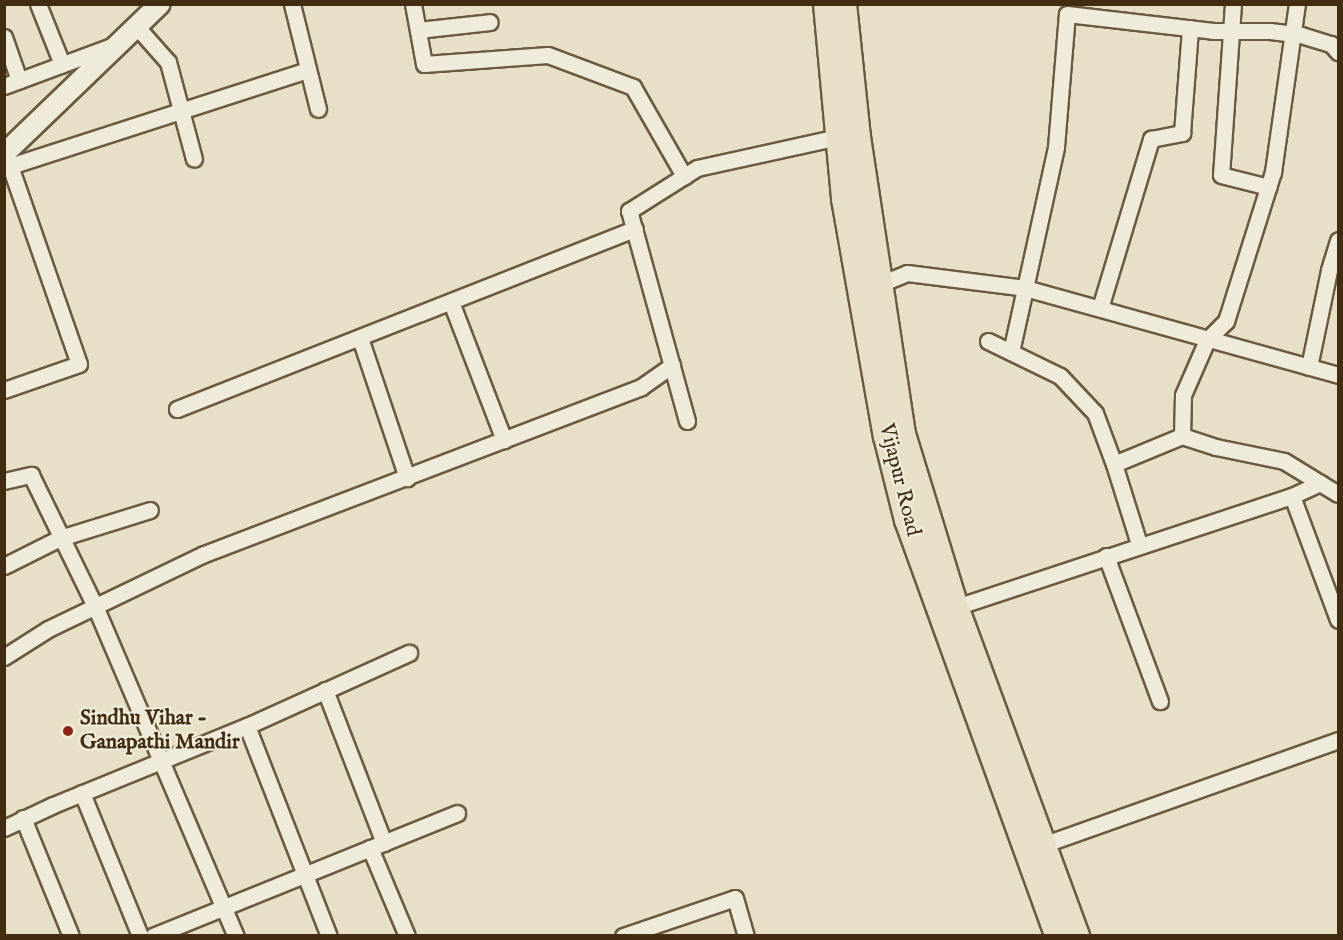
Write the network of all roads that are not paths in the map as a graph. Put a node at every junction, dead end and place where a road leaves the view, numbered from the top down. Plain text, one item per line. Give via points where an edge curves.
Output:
1 (38, 4) edge
2 (160, 4) edge
3 (292, 4) edge
4 (412, 4) edge
5 (826, 4) edge
6 (844, 4) edge
7 (1233, 4) edge
8 (1296, 4) edge
9 (1118, 12) edge
10 (490, 22) dead end
11 (137, 27) junction
12 (1190, 28) junction
13 (418, 30) junction
14 (1231, 31) junction
15 (1292, 36) junction
16 (4, 37) edge
17 (120, 43) junction
18 (1338, 52) edge
19 (62, 64) junction
20 (308, 70) junction
21 (20, 80) junction
22 (4, 86) edge
23 (318, 109) dead end
24 (181, 111) junction
25 (838, 137) junction
26 (4, 154) edge
27 (194, 159) dead end
28 (684, 176) junction
29 (1268, 187) junction
30 (635, 229) junction
31 (1338, 240) edge
32 (880, 284) junction
33 (1025, 288) junction
34 (451, 302) junction
35 (1100, 308) junction
36 (360, 338) junction
37 (1207, 340) junction
38 (988, 341) dead end
39 (1011, 352) junction
40 (672, 365) junction
41 (1309, 367) junction
42 (1338, 375) edge
43 (6, 384) edge
44 (177, 409) dead end
45 (687, 421) dead end
46 (1182, 436) junction
47 (504, 440) junction
48 (1114, 464) junction
49 (408, 477) junction
50 (4, 481) edge
51 (1320, 483) junction
52 (1338, 494) edge
53 (1292, 496) junction
54 (150, 510) dead end
55 (60, 538) junction
56 (1139, 544) junction
57 (1106, 556) junction
58 (4, 566) edge
59 (95, 606) junction
60 (956, 607) junction
61 (1338, 620) edge
62 (409, 653) dead end
63 (4, 657) edge
64 (325, 690) junction
65 (1160, 702) dead end
66 (248, 726) junction
67 (1338, 740) edge
68 (162, 761) junction
69 (82, 793) junction
70 (456, 813) dead end
71 (23, 818) junction
72 (4, 828) edge
73 (1045, 844) junction
74 (377, 845) junction
75 (304, 876) junction
76 (224, 908) junction
77 (71, 936) edge
78 (140, 936) edge
79 (153, 936) edge
80 (236, 936) edge
81 (329, 936) edge
82 (407, 936) edge
83 (623, 936) edge
84 (746, 936) edge
85 (1058, 936) edge
86 (1077, 936) edge

1 - 19 street
2 - 11 street
3 - 20 street
4 - 13 street
5 - 25 main road, Vijapur Road
6 - 32 main road, Vijapur Road via 858,137
7 - 14 street
8 - 15 street
9 - 12 street
9 - 33 street via 1067,14 1056,147
10 - 13 street
11 - 17 street
11 - 24 street via 168,62
12 - 14 street
12 - 35 street via 1182,133 1151,140
13 - 28 street via 424,64 548,55 633,87
14 - 15 street via 1270,31
14 - 29 street via 1221,175
15 - 18 street via 1331,44
15 - 29 street
16 - 21 street
17 - 19 street
17 - 26 street
19 - 21 street
20 - 23 street
20 - 24 street
21 - 22 street
24 - 27 street
24 - 43 street via 10,166 79,364
25 - 28 street via 697,168
25 - 85 main road, Vijapur Road via 844,199 878,388 907,520
28 - 30 street via 629,211
29 - 37 street via 1226,321
30 - 34 street
30 - 40 street
31 - 41 street
32 - 33 street via 907,273
32 - 60 main road, Vijapur Road via 903,434
33 - 35 street
33 - 39 street
34 - 36 street
34 - 47 street
35 - 37 street
36 - 44 street
36 - 49 street
37 - 41 street
37 - 46 street via 1183,395
38 - 39 street
39 - 48 street via 1060,376 1095,413
40 - 45 street
40 - 47 street via 641,387
41 - 42 street
46 - 48 street
46 - 51 street via 1284,461
47 - 49 street
48 - 56 street
49 - 59 street via 204,554
50 - 55 street via 32,475
51 - 52 street
51 - 53 street
53 - 56 street
53 - 61 street
54 - 55 street
55 - 58 street
55 - 59 street
56 - 57 street
57 - 60 street
57 - 65 street
59 - 63 street
59 - 68 street
60 - 73 main road, Vijapur Road
62 - 64 street
64 - 66 street
64 - 74 street
66 - 68 street
66 - 75 street
67 - 73 street
68 - 69 street
68 - 76 street
69 - 71 street
69 - 78 street
70 - 74 street
71 - 72 street
71 - 77 street
73 - 86 main road, Vijapur Road
74 - 75 street
74 - 82 street
75 - 76 street
75 - 81 street
76 - 79 street
76 - 80 street
83 - 84 street via 735,898

